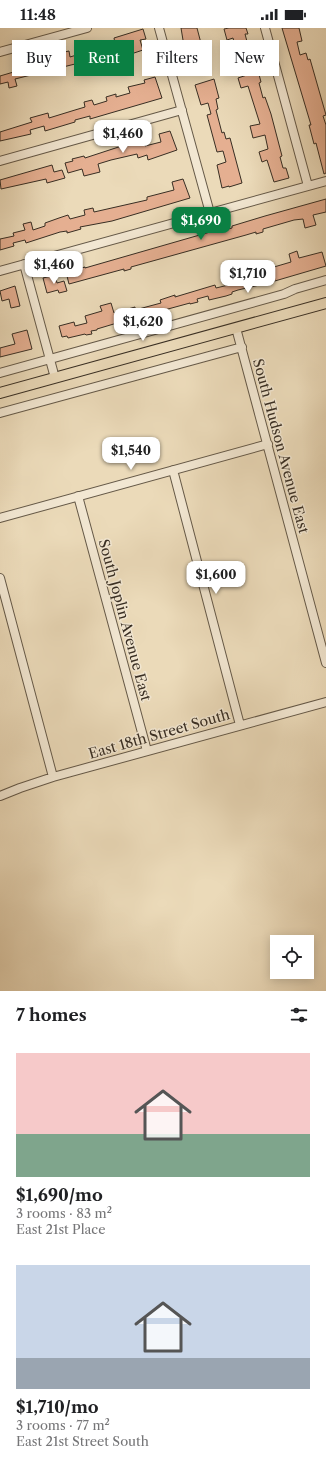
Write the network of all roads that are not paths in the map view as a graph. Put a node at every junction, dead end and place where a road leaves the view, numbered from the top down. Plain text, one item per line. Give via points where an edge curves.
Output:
1 (87, 28) edge
2 (160, 28) edge
3 (265, 28) edge
4 (0, 52) edge
5 (182, 110) junction
6 (0, 161) edge
7 (326, 181) edge
8 (308, 186) junction
9 (210, 213) junction
10 (24, 264) junction
11 (0, 271) edge
12 (326, 280) edge
13 (326, 303) edge
14 (236, 328) junction
15 (242, 347) junction
16 (50, 359) junction
17 (0, 373) edge
18 (55, 378) junction
19 (0, 393) edge
20 (0, 414) edge
21 (268, 444) junction
22 (173, 470) junction
23 (78, 496) junction
24 (0, 518) edge
25 (0, 578) edge
26 (326, 663) edge
27 (326, 702) edge
28 (240, 725) junction
29 (147, 751) junction
30 (53, 777) junction
31 (0, 796) edge

1 - 4 street
2 - 5 street
3 - 8 street
5 - 6 street
5 - 9 street
7 - 8 street
8 - 9 street
9 - 10 street
10 - 11 street
10 - 16 street
12 - 16 street
13 - 14 main road
14 - 15 street, South Hudson Avenue East
14 - 18 main road
15 - 20 street
15 - 21 street, South Hudson Avenue East
16 - 17 street
16 - 18 street
18 - 19 main road
21 - 22 street
21 - 26 street, South Hudson Avenue East
22 - 23 street
22 - 28 street
23 - 24 street
23 - 29 street, South Joplin Avenue East
25 - 30 street
27 - 28 street, East 18th Street South
28 - 29 street, East 18th Street South
29 - 30 street, East 18th Street South
30 - 31 street, East 18th Street South

